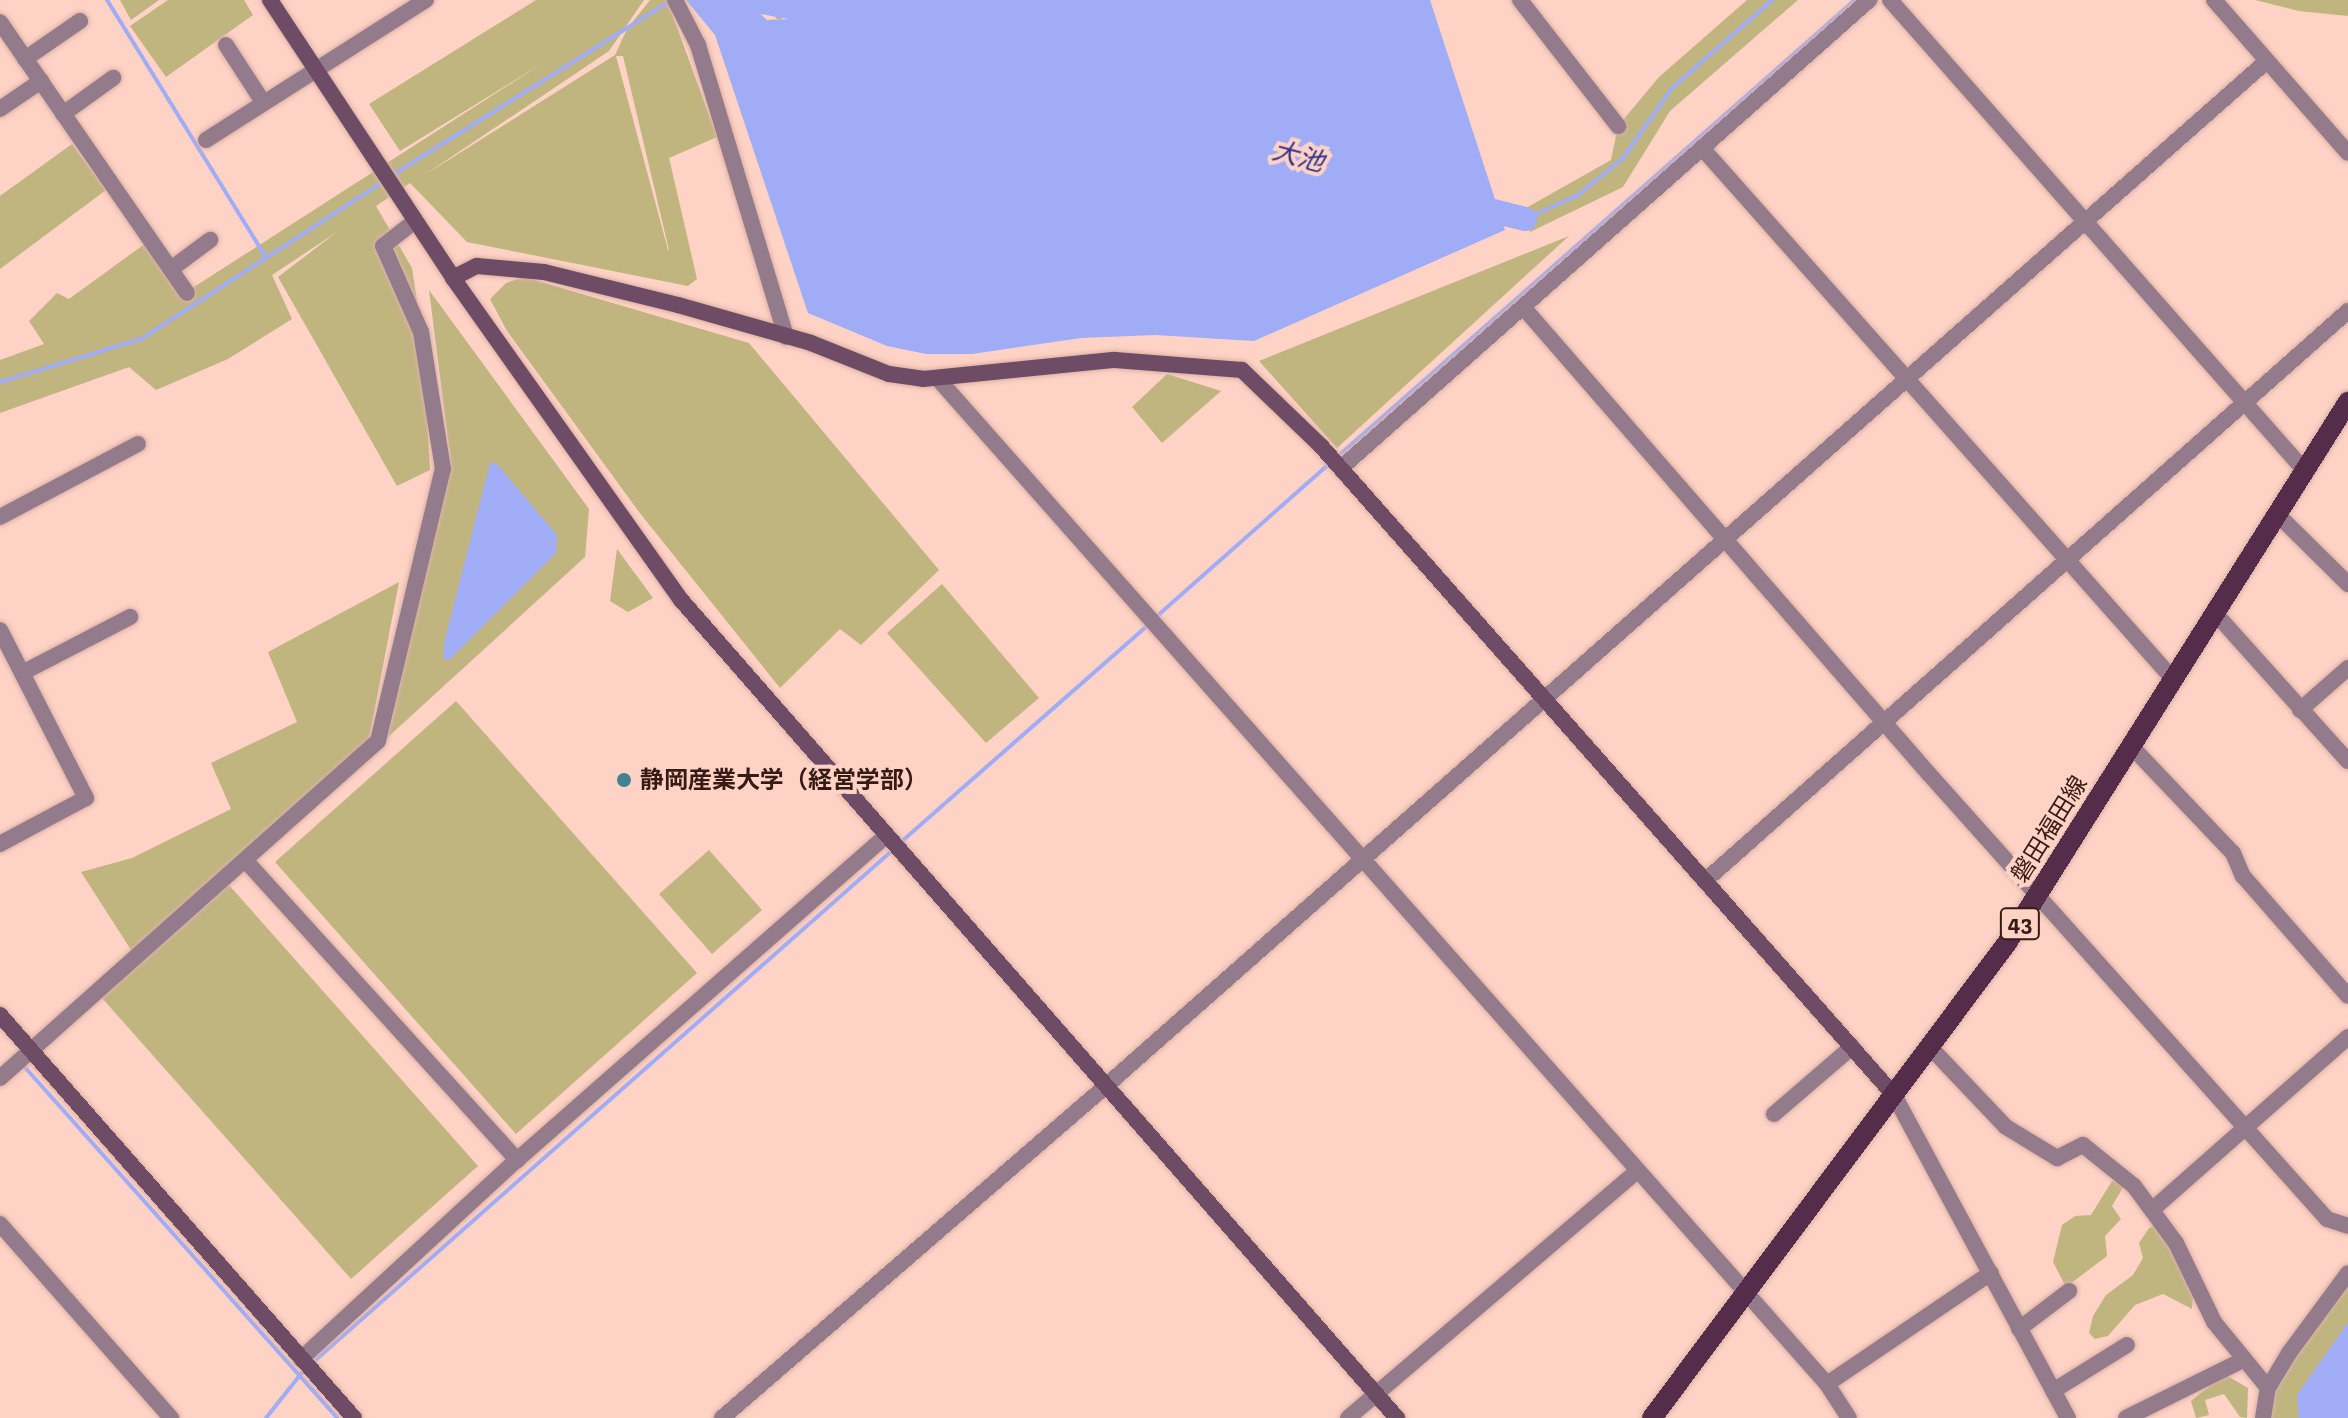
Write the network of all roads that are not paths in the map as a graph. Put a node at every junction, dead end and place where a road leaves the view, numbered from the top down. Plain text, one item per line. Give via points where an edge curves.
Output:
1 (270, 0) edge
2 (426, 0) edge
3 (675, 0) edge
4 (1520, 0) edge
5 (1869, 0) edge
6 (1890, 0) edge
7 (2214, 0) edge
8 (80, 21) dead end
9 (0, 22) edge
10 (226, 45) dead end
11 (25, 59) junction
12 (2267, 61) junction
13 (313, 68) junction
14 (113, 78) dead end
15 (41, 81) junction
16 (263, 102) junction
17 (0, 109) edge
18 (63, 114) junction
19 (1618, 126) dead end
20 (206, 140) dead end
21 (1702, 148) junction
22 (2348, 153) edge
23 (415, 221) junction
24 (2086, 222) junction
25 (210, 240) dead end
26 (171, 269) junction
27 (453, 278) junction
28 (187, 293) dead end
29 (1523, 307) junction
30 (2348, 311) edge
31 (786, 337) junction
32 (939, 380) junction
33 (1908, 380) junction
34 (2245, 401) junction
35 (2346, 410) edge
36 (138, 444) dead end
37 (1341, 468) junction
38 (2305, 471) junction
39 (2277, 514) junction
40 (0, 517) edge
41 (1728, 540) junction
42 (2066, 560) junction
43 (2348, 584) edge
44 (2215, 613) junction
45 (130, 617) dead end
46 (0, 630) edge
47 (2348, 668) edge
48 (22, 673) junction
49 (2173, 679) junction
50 (1546, 700) junction
51 (2300, 710) junction
52 (1883, 721) junction
53 (2131, 746) junction
54 (2348, 761) edge
55 (887, 835) junction
56 (0, 844) edge
57 (1362, 859) junction
58 (246, 861) junction
59 (1706, 880) junction
60 (2039, 894) junction
61 (2348, 996) edge
62 (0, 1015) edge
63 (2348, 1037) edge
64 (1852, 1047) junction
65 (1930, 1047) junction
66 (31, 1050) junction
67 (0, 1078) edge
68 (1107, 1085) junction
69 (1894, 1095) junction
70 (1774, 1114) dead end
71 (2245, 1127) junction
72 (517, 1160) junction
73 (1637, 1171) junction
74 (2153, 1209) junction
75 (0, 1224) edge
76 (2348, 1226) edge
77 (1991, 1273) junction
78 (2348, 1273) edge
79 (2069, 1291) dead end
80 (1746, 1293) junction
81 (2019, 1329) junction
82 (2127, 1345) dead end
83 (301, 1359) junction
84 (2241, 1361) junction
85 (1827, 1384) junction
86 (2268, 1388) junction
87 (2053, 1391) junction
88 (1375, 1394) junction
89 (171, 1418) edge
90 (354, 1418) edge
91 (722, 1418) edge
92 (1348, 1418) edge
93 (1397, 1418) edge
94 (1652, 1418) edge
95 (1849, 1418) edge
96 (2068, 1418) edge
97 (2126, 1418) edge
98 (2263, 1418) edge

1 - 13 street
2 - 13 street
3 - 31 street via 698,45
4 - 19 street
5 - 21 street
6 - 24 street
7 - 12 street
8 - 11 street
9 - 11 street
10 - 16 street
11 - 15 street
12 - 22 street
12 - 24 street
13 - 16 street
13 - 23 street
14 - 18 street
15 - 17 street
15 - 18 street
16 - 20 street
18 - 26 street
21 - 29 street
21 - 33 street
23 - 27 street
23 - 58 street via 383,246 421,332 443,469 378,741
24 - 33 street
24 - 34 street
25 - 26 street
26 - 28 street
27 - 31 street via 477,266 544,272
27 - 55 street via 682,601
29 - 37 street
29 - 41 street
30 - 34 street
31 - 32 street via 889,374
32 - 37 street via 1115,360 1242,370
32 - 57 street
33 - 41 street
33 - 42 street
34 - 38 street
34 - 42 street
35 - 38 main road, 磐田福田線 / 43
36 - 40 street
37 - 50 street
38 - 39 main road, 磐田福田線 / 43
39 - 43 street
39 - 44 main road, 磐田福田線 / 43
41 - 50 street
41 - 52 street
42 - 49 street
42 - 52 street
44 - 49 main road, 磐田福田線 / 43
44 - 51 street
45 - 48 street
46 - 48 street
47 - 51 street
48 - 56 street via 86,798
49 - 53 main road, 磐田福田線 / 43
50 - 57 street
50 - 59 street
51 - 54 street
52 - 59 street
52 - 60 street
53 - 60 main road, 磐田福田線 / 43
53 - 61 street via 2233,853 2243,876
55 - 68 street
55 - 72 street
57 - 68 street
57 - 73 street
58 - 66 street
58 - 72 street
59 - 64 street
60 - 65 main road, 磐田福田線 / 43
60 - 71 street
62 - 66 street
63 - 71 street
64 - 69 street
64 - 70 street
65 - 69 main road, 磐田福田線 / 43
65 - 74 street via 2006,1127 2057,1158 2083,1145 2134,1186
66 - 67 street
66 - 83 street
68 - 88 street
68 - 91 street
69 - 77 street
69 - 80 main road, 磐田福田線 / 43
71 - 74 street
71 - 76 street via 2327,1219
72 - 83 street
73 - 80 street
73 - 88 street
74 - 84 street
75 - 89 street
77 - 81 street
77 - 85 street
78 - 86 street
79 - 81 street
80 - 85 street
80 - 94 main road, 磐田福田線 / 43
81 - 87 street
82 - 87 street
83 - 90 street
84 - 86 street
84 - 97 street
85 - 95 street
86 - 98 street
87 - 96 street
88 - 92 street
88 - 93 street

